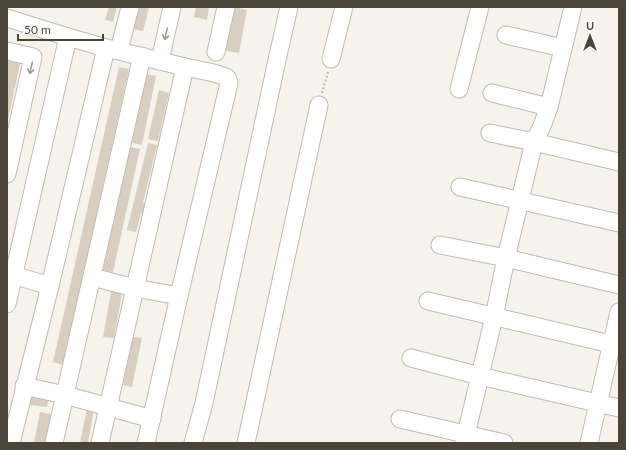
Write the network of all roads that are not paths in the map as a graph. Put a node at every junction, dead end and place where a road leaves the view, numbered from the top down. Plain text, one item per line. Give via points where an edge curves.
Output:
1 (130, 7) edge
2 (172, 7) edge
3 (226, 7) edge
4 (289, 7) edge
5 (344, 7) edge
6 (480, 7) edge
7 (573, 7) edge
8 (7, 18) edge
9 (506, 35) dead end
10 (68, 37) junction
11 (563, 48) junction
12 (113, 49) junction
13 (7, 51) edge
14 (216, 52) dead end
15 (142, 56) junction
16 (331, 59) road end
17 (160, 61) junction
18 (185, 67) junction
19 (459, 89) dead end
20 (492, 94) dead end
21 (319, 106) road end
22 (549, 107) junction
23 (490, 133) dead end
24 (534, 142) junction
25 (10, 148) edge
26 (619, 162) edge
27 (7, 174) edge
28 (460, 187) dead end
29 (520, 200) junction
30 (619, 222) edge
31 (440, 245) dead end
32 (506, 258) junction
33 (13, 275) junction
34 (92, 277) junction
35 (619, 285) edge
36 (50, 286) junction
37 (135, 288) junction
38 (179, 296) junction
39 (428, 301) dead end
40 (7, 304) edge
41 (619, 312) edge
42 (494, 317) junction
43 (615, 345) edge
44 (411, 358) dead end
45 (480, 376) junction
46 (24, 386) junction
47 (65, 395) junction
48 (598, 403) junction
49 (108, 407) junction
50 (619, 408) edge
51 (152, 419) junction
52 (400, 420) dead end
53 (465, 439) edge
54 (10, 443) edge
55 (54, 443) edge
56 (100, 443) edge
57 (146, 443) edge
58 (194, 443) edge
59 (246, 443) edge
60 (504, 443) edge
61 (589, 443) edge

1 - 12 street
2 -> 17 street
3 - 14 street
4 - 58 street
5 - 16 street
6 - 19 street
7 - 11 street
8 - 10 street
9 - 11 street
10 - 12 street
10 - 33 street
11 - 22 street
12 - 15 street
12 - 36 street
13 -> 25 street via 33,57
15 - 17 street
15 - 34 street
17 - 18 street
18 - 37 street
18 - 38 street via 225,76 229,83
20 - 22 street
21 - 59 street
22 - 24 street
23 - 24 street
24 - 26 street
24 - 29 street
25 - 27 street
28 - 29 street
29 - 30 street
29 - 32 street
31 - 32 street
32 - 35 street
32 - 42 street
33 - 36 street
33 - 40 street
34 - 37 street
34 - 47 street
36 - 46 street
37 - 38 street
37 - 49 street
38 - 51 street
39 - 42 street
41 - 43 street
42 - 43 street
42 - 45 street
43 - 48 street
44 - 45 street
45 - 48 street
45 - 53 street
46 - 47 street
46 - 54 street
47 - 49 street
47 - 55 street
48 - 50 street
48 - 61 street
49 - 51 street
49 - 56 street
51 - 57 street
52 - 53 street
53 - 60 street

